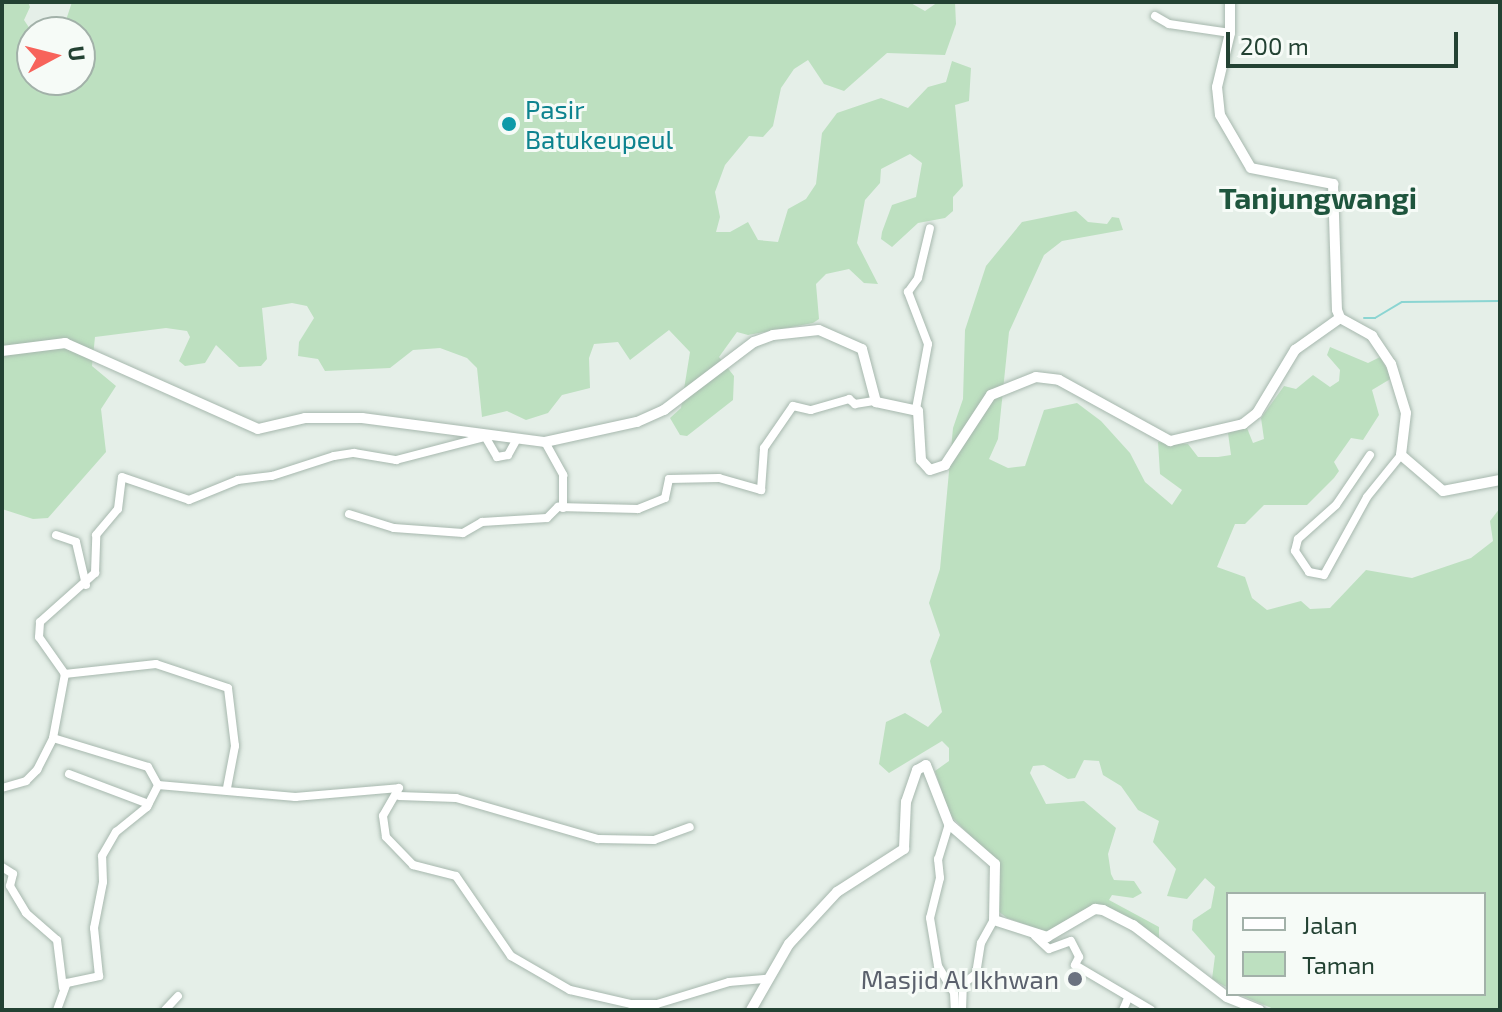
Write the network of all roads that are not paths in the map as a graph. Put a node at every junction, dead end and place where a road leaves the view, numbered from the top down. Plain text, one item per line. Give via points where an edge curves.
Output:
1 (1230, 2) edge
2 (1155, 16) dead end
3 (1230, 33) junction
4 (930, 228) dead end
5 (1340, 318) junction
6 (2, 351) edge
7 (874, 401) junction
8 (916, 409) junction
9 (490, 437) junction
10 (517, 439) junction
11 (545, 442) junction
12 (1370, 455) dead end
13 (1401, 455) junction
14 (1500, 480) edge
15 (563, 508) junction
16 (349, 514) dead end
17 (56, 535) dead end
18 (86, 585) junction
19 (65, 674) junction
20 (53, 738) junction
21 (69, 774) dead end
22 (158, 785) junction
23 (2, 788) edge
24 (227, 788) junction
25 (399, 796) junction
26 (149, 804) junction
27 (949, 824) junction
28 (690, 827) dead end
29 (2, 867) edge
30 (994, 920) junction
31 (1035, 936) junction
32 (767, 979) junction
33 (63, 988) junction
34 (178, 996) dead end
35 (1128, 998) junction
36 (57, 1010) edge
37 (165, 1010) edge
38 (751, 1010) edge
39 (955, 1010) edge
40 (962, 1010) edge
41 (1123, 1010) edge
42 (1151, 1010) edge
43 (1259, 1010) edge

1 - 3 street
2 - 3 street via 1169,24
3 - 5 street via 1217,106 1244,162 1276,177 1333,184 1334,295
4 - 8 street via 918,278 908,292 928,344
5 - 8 street via 1295,350 1257,413 1243,424 1170,441 1059,380 1036,377 991,395 945,465 930,470 921,460
5 - 13 street via 1372,336 1391,364 1406,413
6 - 9 street via 65,343 258,429 305,418 362,418
7 - 8 street
7 - 11 street via 862,349 819,330 784,333 754,342 664,410 637,422
7 - 15 street via 855,404 849,399 811,410 793,406 764,448 761,490 719,478 669,479 665,498 638,509
9 - 10 street
9 - 10 street via 497,457 508,455
9 - 18 street via 396,460 354,453 334,456 272,476 238,480 189,500 124,476 118,509 96,535 97,567
10 - 11 street
11 - 15 street via 563,475
12 - 13 street via 1336,505 1298,539 1295,551 1309,572 1324,575 1367,497
13 - 14 street via 1443,491
15 - 16 street via 555,508 547,518 482,522 463,533 394,528
17 - 18 street via 76,542
18 - 19 street via 38,627
19 - 20 street
19 - 24 street via 156,664 225,686 235,746
20 - 22 street via 148,767
20 - 23 street via 32,777
21 - 26 street
22 - 24 street
22 - 26 street
24 - 25 street via 310,797 397,787
25 - 28 street via 456,798 620,841 654,840
25 - 32 street via 383,816 386,837 413,865 456,876 511,956 550,981 640,1005 666,1003 729,982
26 - 33 street via 116,832 102,856 94,928 99,976
27 - 30 street via 995,864
27 - 32 street via 931,770 921,766 906,802 904,849 845,884 789,944
27 - 39 street via 930,918 938,966 954,993
29 - 33 street via 13,874 10,886 26,913 57,940
30 - 31 street
30 - 40 street via 981,943 976,974 963,984
31 - 35 street via 1049,949 1071,941 1079,957 1075,965
31 - 43 street via 1055,936 1095,909 1103,910 1133,925 1227,997
32 - 38 street
33 - 36 street
34 - 37 street
35 - 41 street
35 - 42 street

